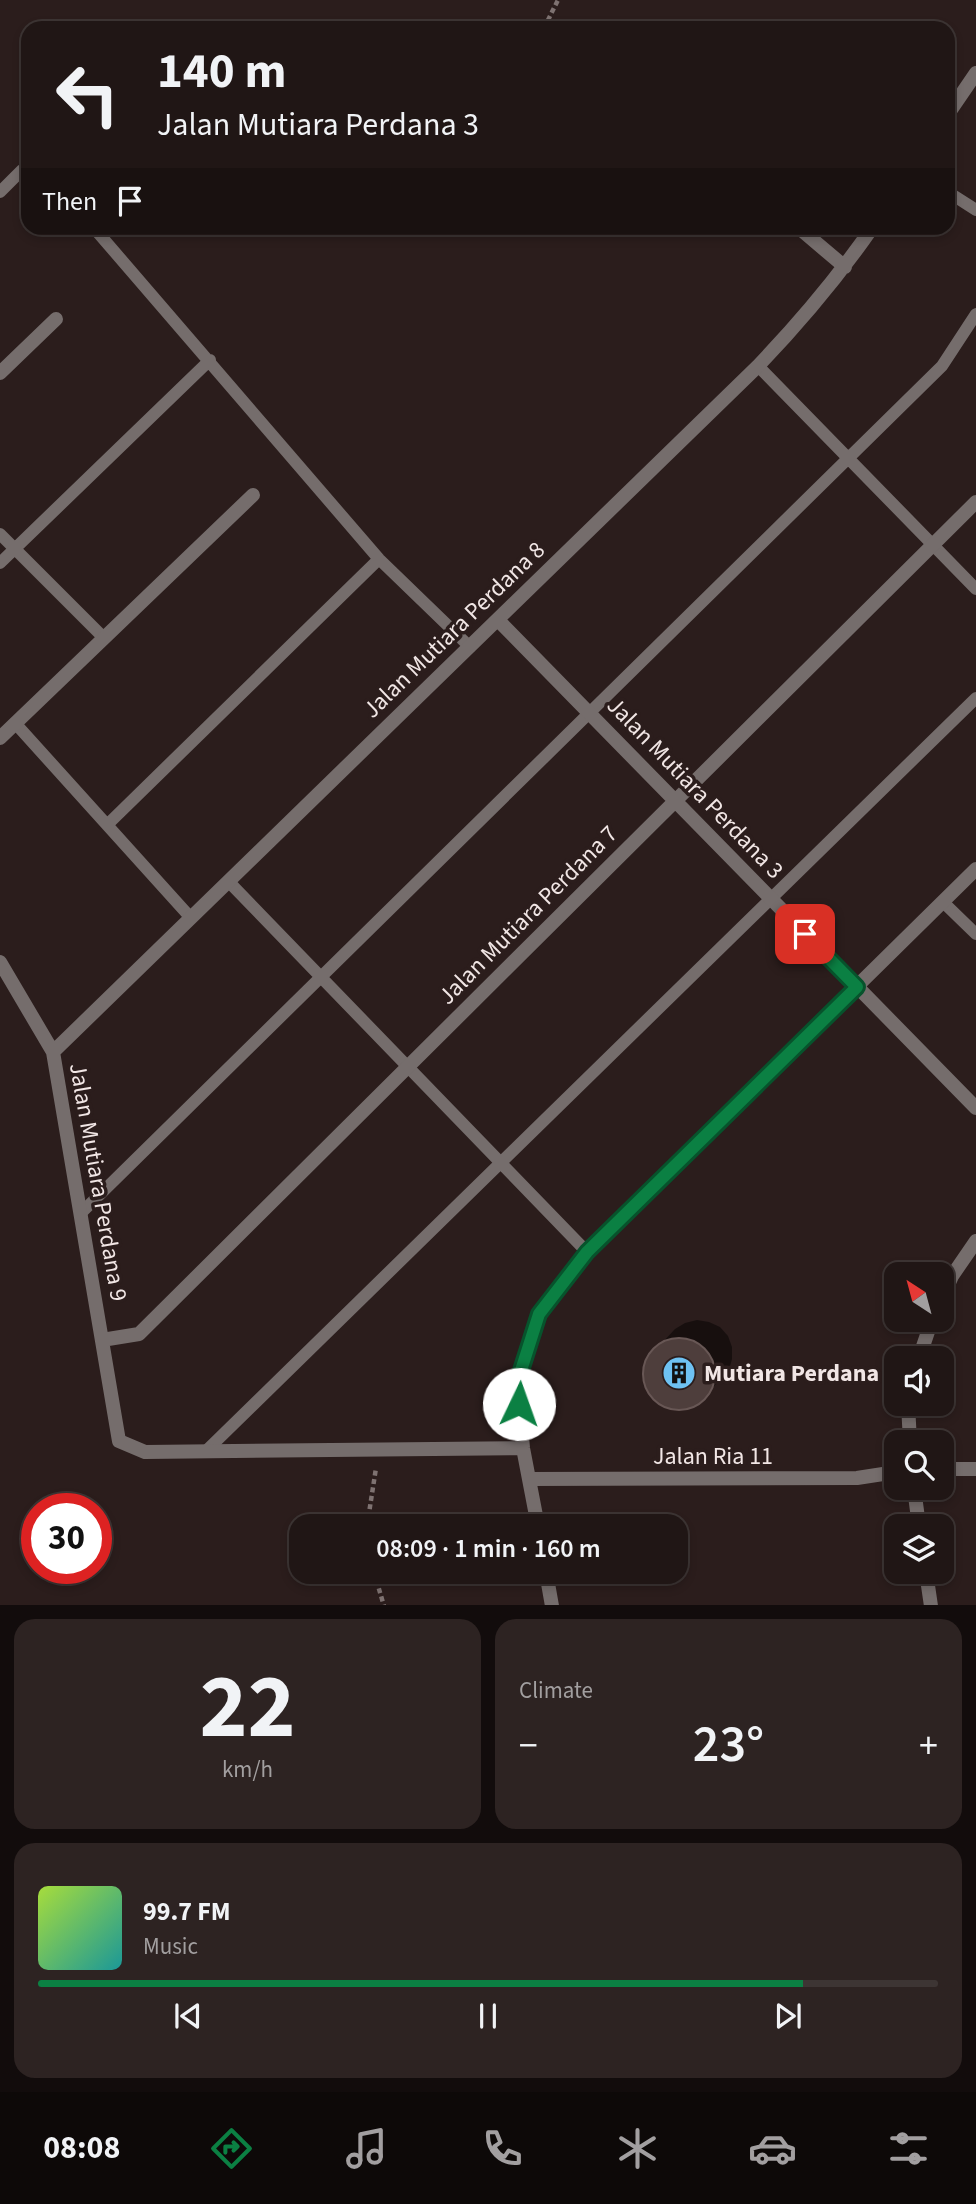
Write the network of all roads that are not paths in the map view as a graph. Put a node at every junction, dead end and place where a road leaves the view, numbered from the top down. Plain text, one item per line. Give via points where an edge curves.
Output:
1 (976, 73) edge
2 (955, 104) edge
3 (21, 171) edge
4 (0, 192) edge
5 (955, 196) edge
6 (976, 210) edge
7 (100, 235) edge
8 (807, 235) edge
9 (867, 235) edge
10 (845, 267) junction
11 (976, 314) edge
12 (56, 318) dead end
13 (210, 360) junction
14 (758, 366) junction
15 (0, 373) edge
16 (849, 458) junction
17 (253, 495) dead end
18 (976, 502) edge
19 (0, 534) edge
20 (933, 545) junction
21 (15, 549) junction
22 (379, 559) junction
23 (0, 563) edge
24 (976, 589) edge
25 (498, 620) junction
26 (104, 638) junction
27 (470, 647) junction
28 (976, 698) edge
29 (590, 713) junction
30 (15, 723) junction
31 (0, 738) edge
32 (675, 800) junction
33 (107, 825) junction
34 (976, 869) edge
35 (229, 881) junction
36 (771, 898) junction
37 (943, 902) junction
38 (191, 918) junction
39 (976, 934) edge
40 (0, 962) edge
41 (321, 977) junction
42 (857, 987) junction
43 (53, 1052) junction
44 (408, 1068) junction
45 (976, 1108) edge
46 (500, 1163) junction
47 (80, 1214) junction
48 (976, 1241) edge
49 (587, 1252) junction
50 (954, 1273) edge
51 (102, 1340) junction
52 (523, 1448) junction
53 (206, 1451) junction
54 (954, 1469) edge
55 (976, 1469) edge
56 (884, 1474) edge
57 (529, 1479) junction
58 (536, 1514) edge
59 (548, 1584) edge
60 (928, 1584) edge
61 (552, 1605) edge
62 (931, 1605) edge

1 - 2 street
3 - 4 lane
5 - 6 lane
7 - 13 lane
8 - 10 street
9 - 10 street, Jalan Mutiara Perdana 8
10 - 14 street, Jalan Mutiara Perdana 8
11 - 16 lane via 943,366
12 - 15 street
13 - 21 lane
13 - 22 lane
14 - 16 lane
14 - 25 street, Jalan Mutiara Perdana 8
16 - 20 lane
16 - 29 lane
17 - 26 street
18 - 20 street, Jalan Mutiara Perdana 7
19 - 21 lane
20 - 24 lane
20 - 32 street, Jalan Mutiara Perdana 7
21 - 23 lane
21 - 26 lane
22 - 27 lane
22 - 33 lane
25 - 27 street, Jalan Mutiara Perdana 8
25 - 29 street, Jalan Mutiara Perdana 3
26 - 30 street
27 - 35 street, Jalan Mutiara Perdana 8
28 - 36 lane
29 - 32 street, Jalan Mutiara Perdana 3
29 - 41 lane
30 - 31 street
30 - 33 lane
32 - 36 street, Jalan Mutiara Perdana 3
32 - 44 street, Jalan Mutiara Perdana 7
33 - 38 lane
34 - 37 street
35 - 38 street, Jalan Mutiara Perdana 8
35 - 41 lane
36 - 42 street, Jalan Mutiara Perdana 3
36 - 46 lane
37 - 39 lane
37 - 42 street
38 - 43 street, Jalan Mutiara Perdana 8
40 - 43 street, Jalan Mutiara Perdana 9
41 - 44 lane
41 - 47 lane
42 - 45 street, Jalan Mutiara Perdana 3
42 - 49 street
43 - 47 street, Jalan Mutiara Perdana 9
44 - 46 lane
44 - 51 street, Jalan Mutiara Perdana 7 via 139,1334
46 - 49 lane
46 - 53 lane
47 - 51 street, Jalan Mutiara Perdana 9
48 - 50 street
49 - 52 street via 539,1314 517,1383
51 - 53 street, Jalan Mutiara Perdana 9 via 119,1441 145,1452
52 - 53 street
52 - 57 street
54 - 55 street
56 - 57 street, Jalan Ria 11 via 857,1478
57 - 58 street
59 - 61 street
60 - 62 street

